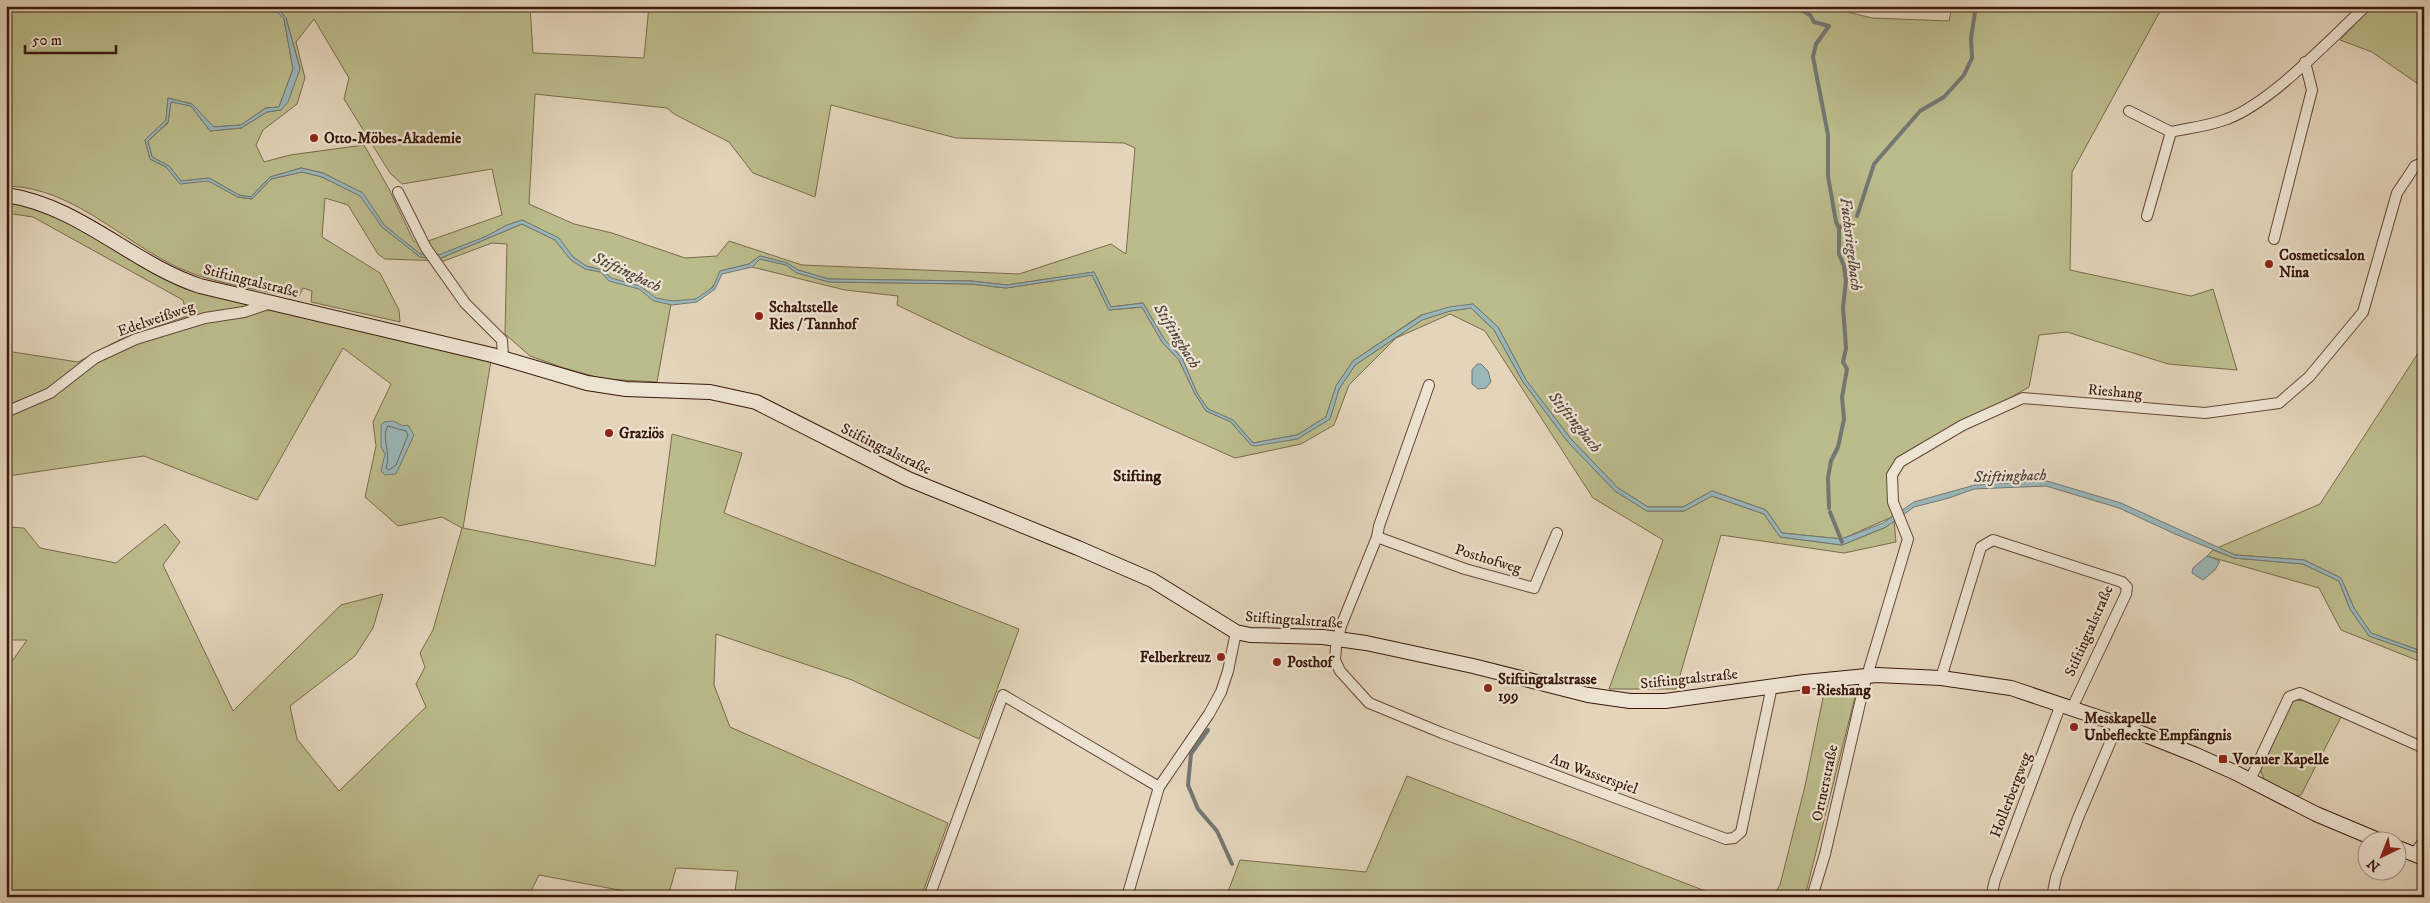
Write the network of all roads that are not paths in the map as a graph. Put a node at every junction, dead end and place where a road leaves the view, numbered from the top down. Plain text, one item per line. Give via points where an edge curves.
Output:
1 (2366, 6) edge
2 (2305, 62) junction
3 (2129, 111) dead end
4 (2171, 132) junction
5 (2424, 162) edge
6 (398, 192) dead end
7 (6, 195) edge
8 (2148, 216) dead end
9 (2274, 239) dead end
10 (271, 304) junction
11 (503, 358) junction
12 (1429, 385) dead end
13 (6, 412) edge
14 (1556, 533) dead end
15 (1377, 537) junction
16 (1236, 632) junction
17 (1337, 638) junction
18 (1867, 676) junction
19 (1941, 678) junction
20 (1772, 686) junction
21 (2066, 706) junction
22 (2118, 724) junction
23 (2424, 748) edge
24 (2250, 780) junction
25 (1159, 786) junction
26 (2358, 832) edge
27 (2424, 842) edge
28 (2419, 856) edge
29 (929, 897) edge
30 (1127, 897) edge
31 (1812, 897) edge
32 (1991, 897) edge
33 (2052, 897) edge

1 - 2 street
2 - 4 street via 2271,91 2235,115
2 - 9 street via 2312,90
3 - 4 street
4 - 8 street
5 - 18 street, Rieshang via 2415,166 2397,193 2363,312 2309,377 2280,403 2205,413 2023,398 1964,425 1900,462 1892,475 1893,502 1908,539
6 - 11 street via 437,264 465,303 502,340
7 - 10 street, Stiftingtalstraße via 60,210 184,280
10 - 11 street, Stiftingtalstraße
10 - 13 street, Edelweißweg via 205,318 136,339 95,358 50,393
11 - 16 street, Stiftingtalstraße via 609,388 710,392 756,402 908,479 1152,580
12 - 15 street
14 - 15 street, Posthofweg via 1534,588 1465,569
15 - 17 street
16 - 17 street, Stiftingtalstraße
16 - 25 street, Stiftingtalstraße via 1221,692
17 - 20 street, Stiftingtalstraße via 1612,699 1665,701
17 - 20 street, Am Wasserspiel via 1335,660 1340,671 1370,703 1442,734 1726,839 1741,832
18 - 19 street, Stiftingtalstraße
18 - 20 street, Stiftingtalstraße
18 - 31 street, Ortnerstraße
19 - 21 street, Stiftingtalstraße via 2011,688
19 - 21 street, Stiftingtalstraße via 1981,548 1993,540 2122,582 2127,587
21 - 22 street, Stiftingtalstraße
21 - 32 street, Hollerbergweg
22 - 24 street, Stiftingtalstraße
22 - 33 street via 2078,818
23 - 24 street via 2300,693 2289,697
24 - 26 street, Stiftingtalstraße
25 - 29 street via 1003,695
25 - 30 street, Stiftingtalstraße
27 - 28 street

